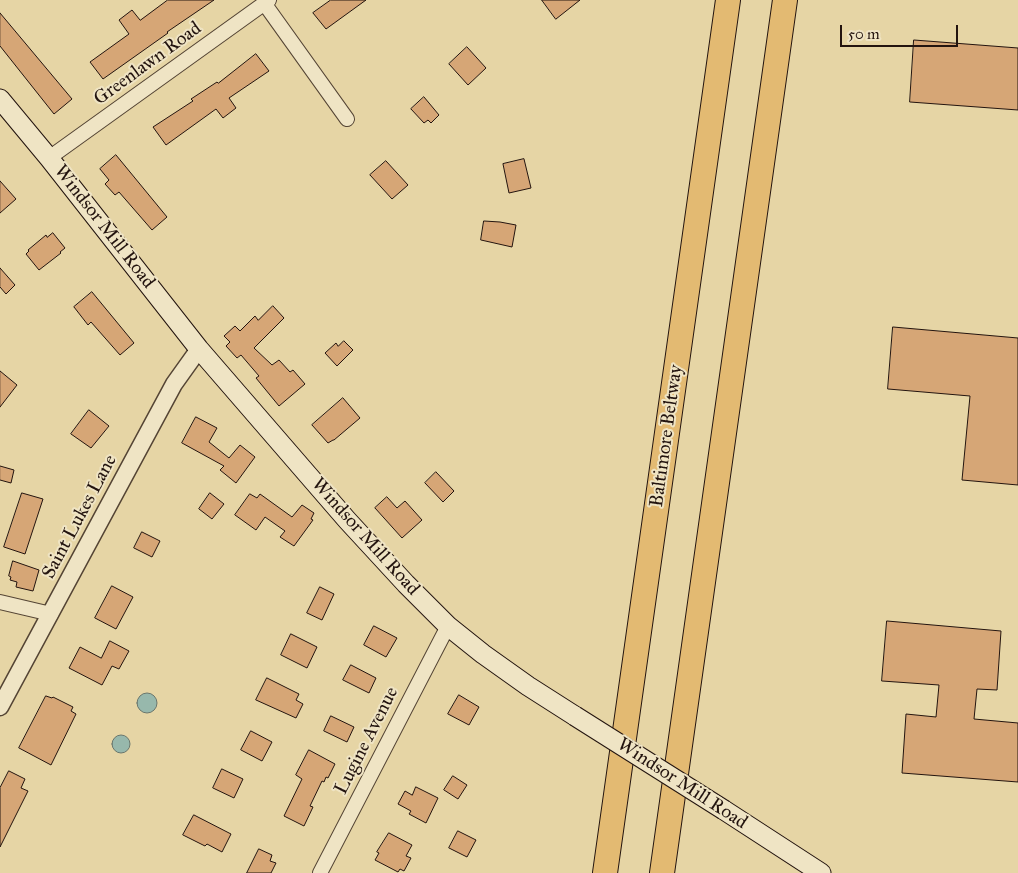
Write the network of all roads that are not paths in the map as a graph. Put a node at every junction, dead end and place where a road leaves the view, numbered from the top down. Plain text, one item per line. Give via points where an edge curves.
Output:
1 (728, 0) edge
2 (785, 0) edge
3 (267, 2) edge
4 (0, 99) edge
5 (347, 119) dead end
6 (49, 158) junction
7 (199, 349) junction
8 (0, 602) edge
9 (51, 614) junction
10 (448, 626) junction
11 (0, 707) edge
12 (320, 873) edge
13 (605, 873) edge
14 (662, 873) edge
15 (821, 873) edge

1 - 13 highway, Baltimore Beltway
2 - 14 highway
3 - 5 street
3 - 6 street, Greenlawn Road
4 - 6 main road, Windsor Mill Road
6 - 7 main road, Windsor Mill Road
7 - 9 street, Saint Lukes Lane via 174,384
7 - 10 main road, Windsor Mill Road via 348,520
8 - 9 street
9 - 11 street, Saint Lukes Lane
10 - 12 street, Lugine Avenue
10 - 15 main road, Windsor Mill Road, bridge via 528,686

